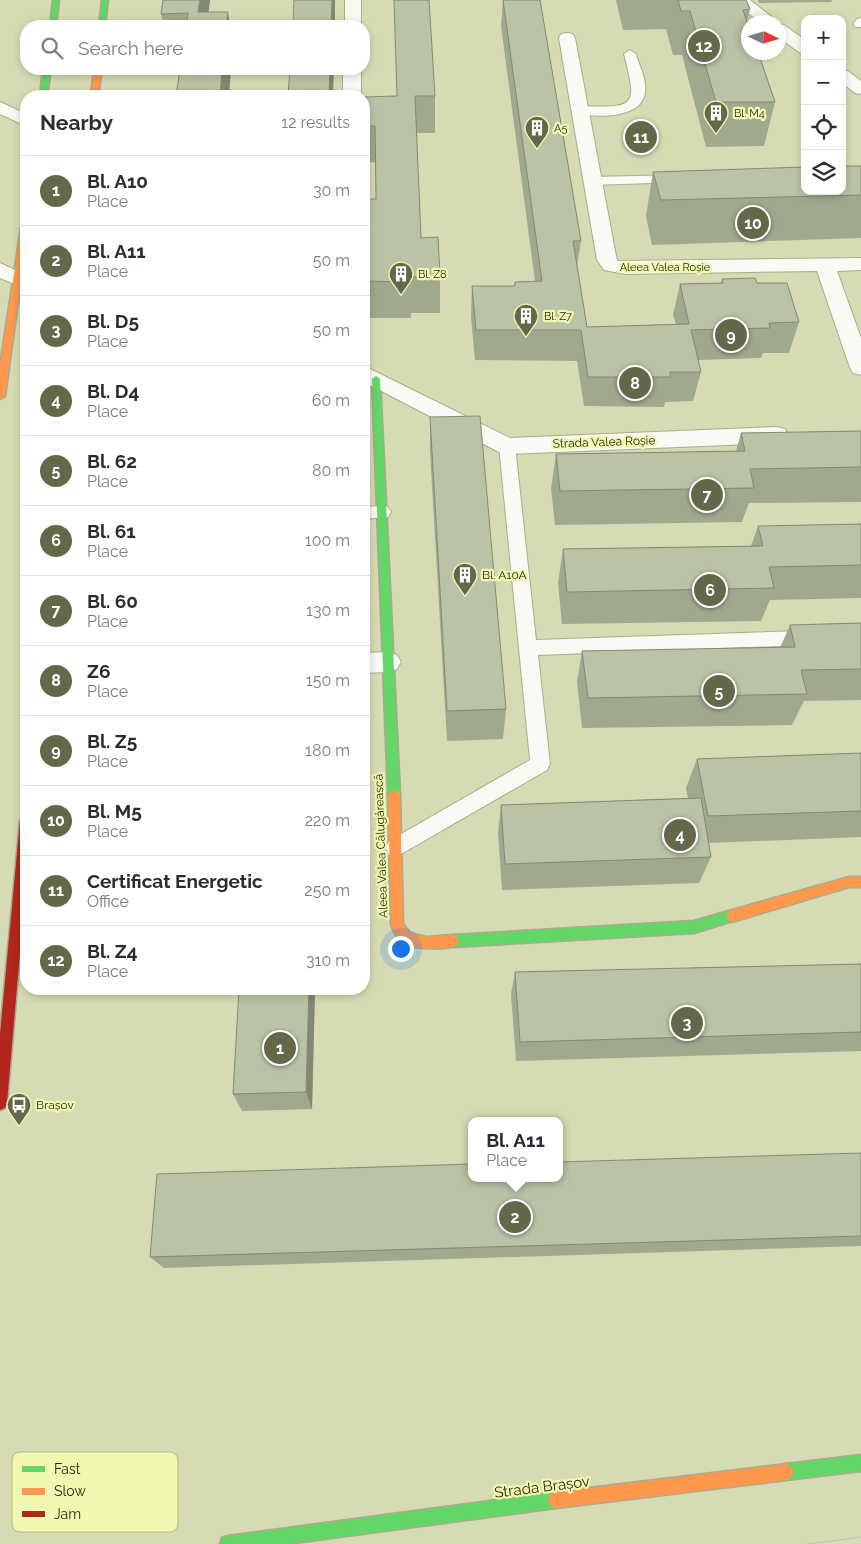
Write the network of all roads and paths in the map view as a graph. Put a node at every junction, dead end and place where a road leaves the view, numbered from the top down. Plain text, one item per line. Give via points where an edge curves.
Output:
1 (56, 0) edge
2 (105, 0) edge
3 (353, 0) edge
4 (739, 0) edge
5 (760, 15) edge
6 (53, 20) edge
7 (103, 20) edge
8 (353, 20) edge
9 (786, 35) edge
10 (567, 38) dead end
11 (801, 45) edge
12 (630, 54) dead end
13 (46, 75) edge
14 (97, 75) edge
15 (352, 75) edge
16 (846, 78) edge
17 (861, 89) edge
18 (44, 90) edge
19 (96, 90) edge
20 (352, 90) edge
21 (0, 107) edge
22 (580, 110) junction
23 (20, 118) edge
24 (691, 179) edge
25 (592, 181) junction
26 (20, 236) edge
27 (861, 264) edge
28 (825, 265) junction
29 (8, 274) edge
30 (861, 368) edge
31 (370, 376) edge
32 (0, 396) edge
33 (802, 434) edge
34 (507, 446) junction
35 (382, 512) junction
36 (370, 513) edge
37 (861, 636) edge
38 (528, 648) junction
39 (376, 663) edge
40 (396, 848) junction
41 (861, 882) edge
42 (20, 886) edge
43 (0, 1103) edge
44 (861, 1463) edge
45 (228, 1544) edge

1 - 6 main road
2 - 7 main road
3 - 8 street
4 - 5 street
9 - 11 street
10 - 22 street, Aleea Valea Roșie
12 - 22 lane via 639,92 636,102 630,108
13 - 18 main road
14 - 19 main road
15 - 20 street
16 - 17 street
21 - 23 street
22 - 25 street, Aleea Valea Roșie
24 - 25 lane
25 - 28 street, Aleea Valea Roșie via 607,260 612,266
26 - 29 main road
27 - 28 street, Aleea Valea Roșie
28 - 30 street
29 - 32 main road
31 - 34 street, Strada Valea Roșie
31 - 35 main road, Aleea Valea Călugărească
33 - 34 street, Strada Valea Roșie
34 - 38 lane
35 - 36 lane
35 - 39 main road, Aleea Valea Călugărească
37 - 38 lane
38 - 40 lane via 540,764
39 - 40 main road, Aleea Valea Călugărească
40 - 41 main road, Aleea Valea Călugărească via 397,925 406,938 426,943 694,927 849,882
42 - 43 main road
44 - 45 main road, Strada Brașov

